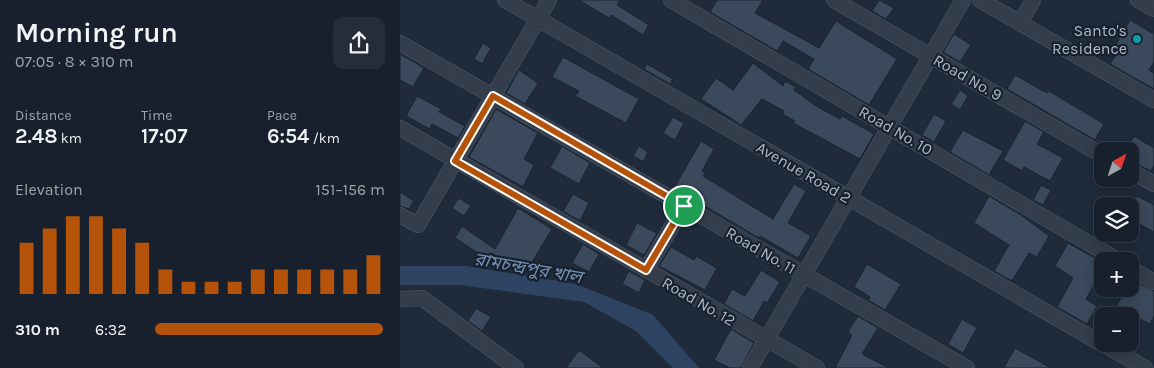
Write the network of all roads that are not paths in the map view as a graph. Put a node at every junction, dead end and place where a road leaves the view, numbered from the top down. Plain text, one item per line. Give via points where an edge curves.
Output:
1 (505, 0) edge
2 (549, 0) edge
3 (671, 0) edge
4 (834, 0) edge
5 (963, 0) edge
6 (980, 0) edge
7 (1033, 0) edge
8 (1138, 0) edge
9 (1154, 10) edge
10 (538, 19) junction
11 (1020, 23) junction
12 (400, 43) edge
13 (930, 56) junction
14 (493, 96) junction
15 (1154, 100) edge
16 (890, 126) junction
17 (400, 128) edge
18 (1094, 150) edge
19 (455, 161) junction
20 (1139, 175) edge
21 (1154, 184) edge
22 (848, 198) junction
23 (684, 206) junction
24 (400, 215) edge
25 (1104, 252) edge
26 (646, 270) junction
27 (1139, 273) edge
28 (804, 275) junction
29 (1154, 282) edge
30 (400, 299) edge
31 (767, 339) junction
32 (1094, 339) edge
33 (1117, 352) edge
34 (516, 368) edge
35 (750, 368) edge
36 (817, 368) edge
37 (966, 368) edge
38 (1145, 368) edge

1 - 10 street, Avenue Road 2
2 - 10 street
3 - 16 street, Road No. 10
4 - 13 street, Road No. 9
5 - 13 street
6 - 11 street
7 - 11 street
8 - 9 street
10 - 14 street
10 - 22 street, Avenue Road 2
11 - 15 street
12 - 14 street, Road No. 11
13 - 16 street
13 - 18 street, Road No. 9
14 - 19 street
14 - 23 street, Road No. 11
16 - 22 street
16 - 25 street, Road No. 10
17 - 19 street, Road No. 12
19 - 24 street via 418,225
19 - 26 street, Road No. 12
20 - 21 street
22 - 28 street
22 - 32 street, Avenue Road 2
23 - 26 street
23 - 28 street, Road No. 11
26 - 31 street, Road No. 12
27 - 29 street
28 - 31 street
28 - 37 street, Road No. 11
30 - 34 street via 422,298
31 - 35 street
31 - 36 street, Road No. 12
33 - 38 street, Avenue Road 2

